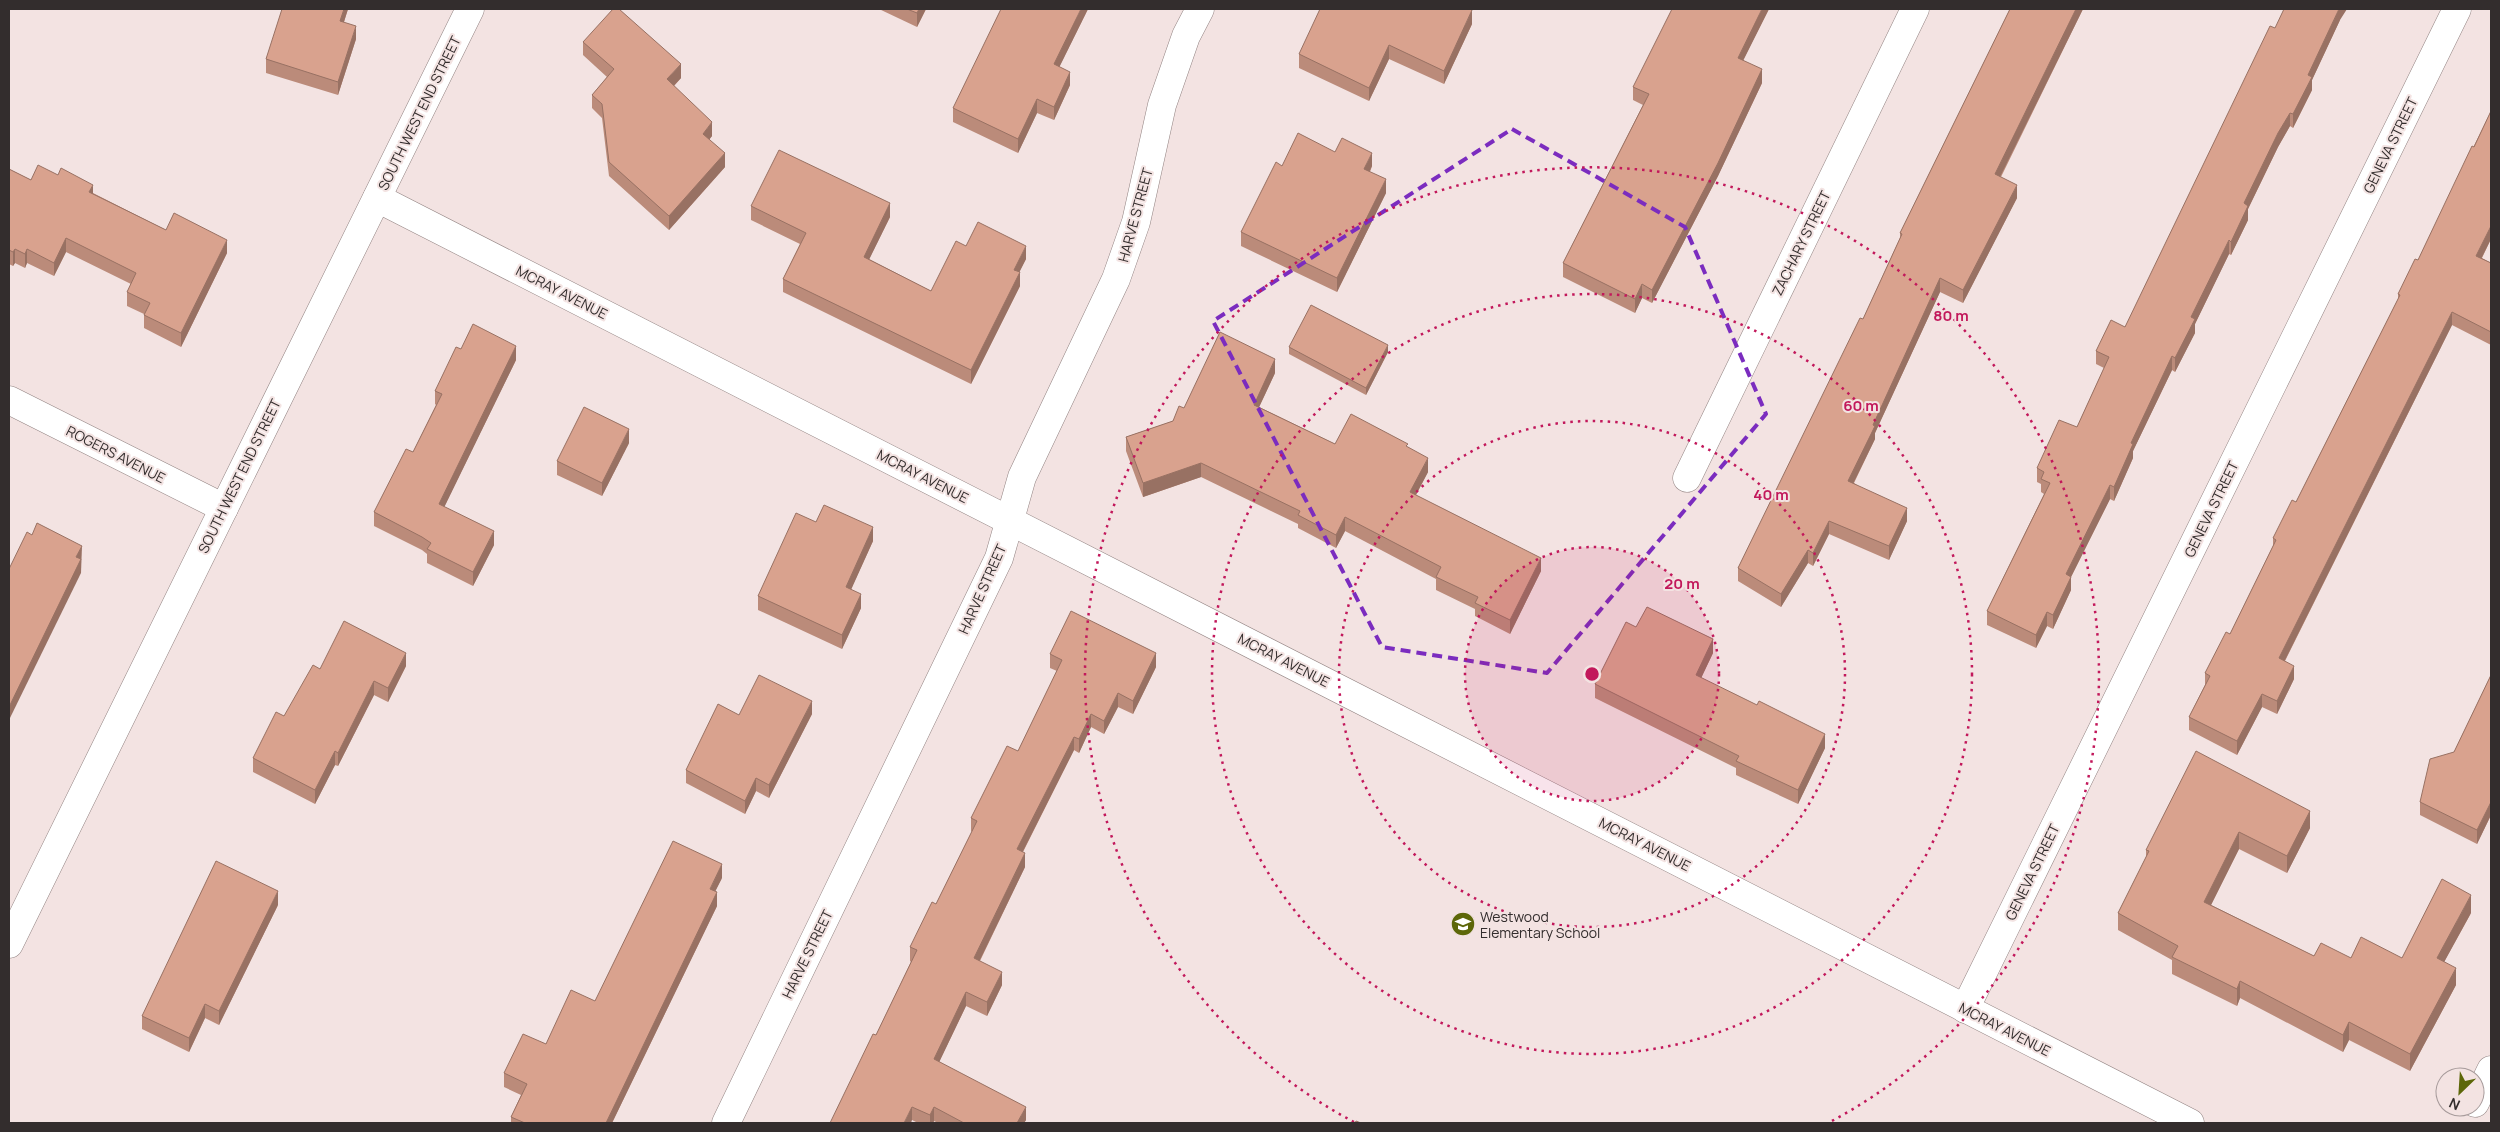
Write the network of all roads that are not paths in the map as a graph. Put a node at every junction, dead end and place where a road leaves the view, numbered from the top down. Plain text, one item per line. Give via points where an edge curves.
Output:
1 (470, 9) edge
2 (1200, 9) edge
3 (1915, 9) edge
4 (2457, 9) edge
5 (377, 198) junction
6 (9, 400) edge
7 (1687, 478) dead end
8 (224, 508) junction
9 (1010, 520) junction
10 (9, 944) edge
11 (1965, 1008) junction
12 (2491, 1070) edge
13 (2485, 1082) edge
14 (726, 1123) edge
15 (2190, 1123) edge

1 - 5 street, SOUTH WEST END STREET
2 - 9 street, HARVE STREET via 1186,36 1162,105 1136,222 1116,279 1022,477
3 - 7 street, ZACHARY STREET
4 - 11 street, GENEVA STREET
5 - 8 street, SOUTH WEST END STREET
5 - 9 street, MCRAY AVENUE
6 - 8 street, ROGERS AVENUE
8 - 10 street, SOUTH WEST END STREET
9 - 11 street, MCRAY AVENUE
9 - 14 street, HARVE STREET via 998,558
11 - 15 street, MCRAY AVENUE
12 - 13 street

